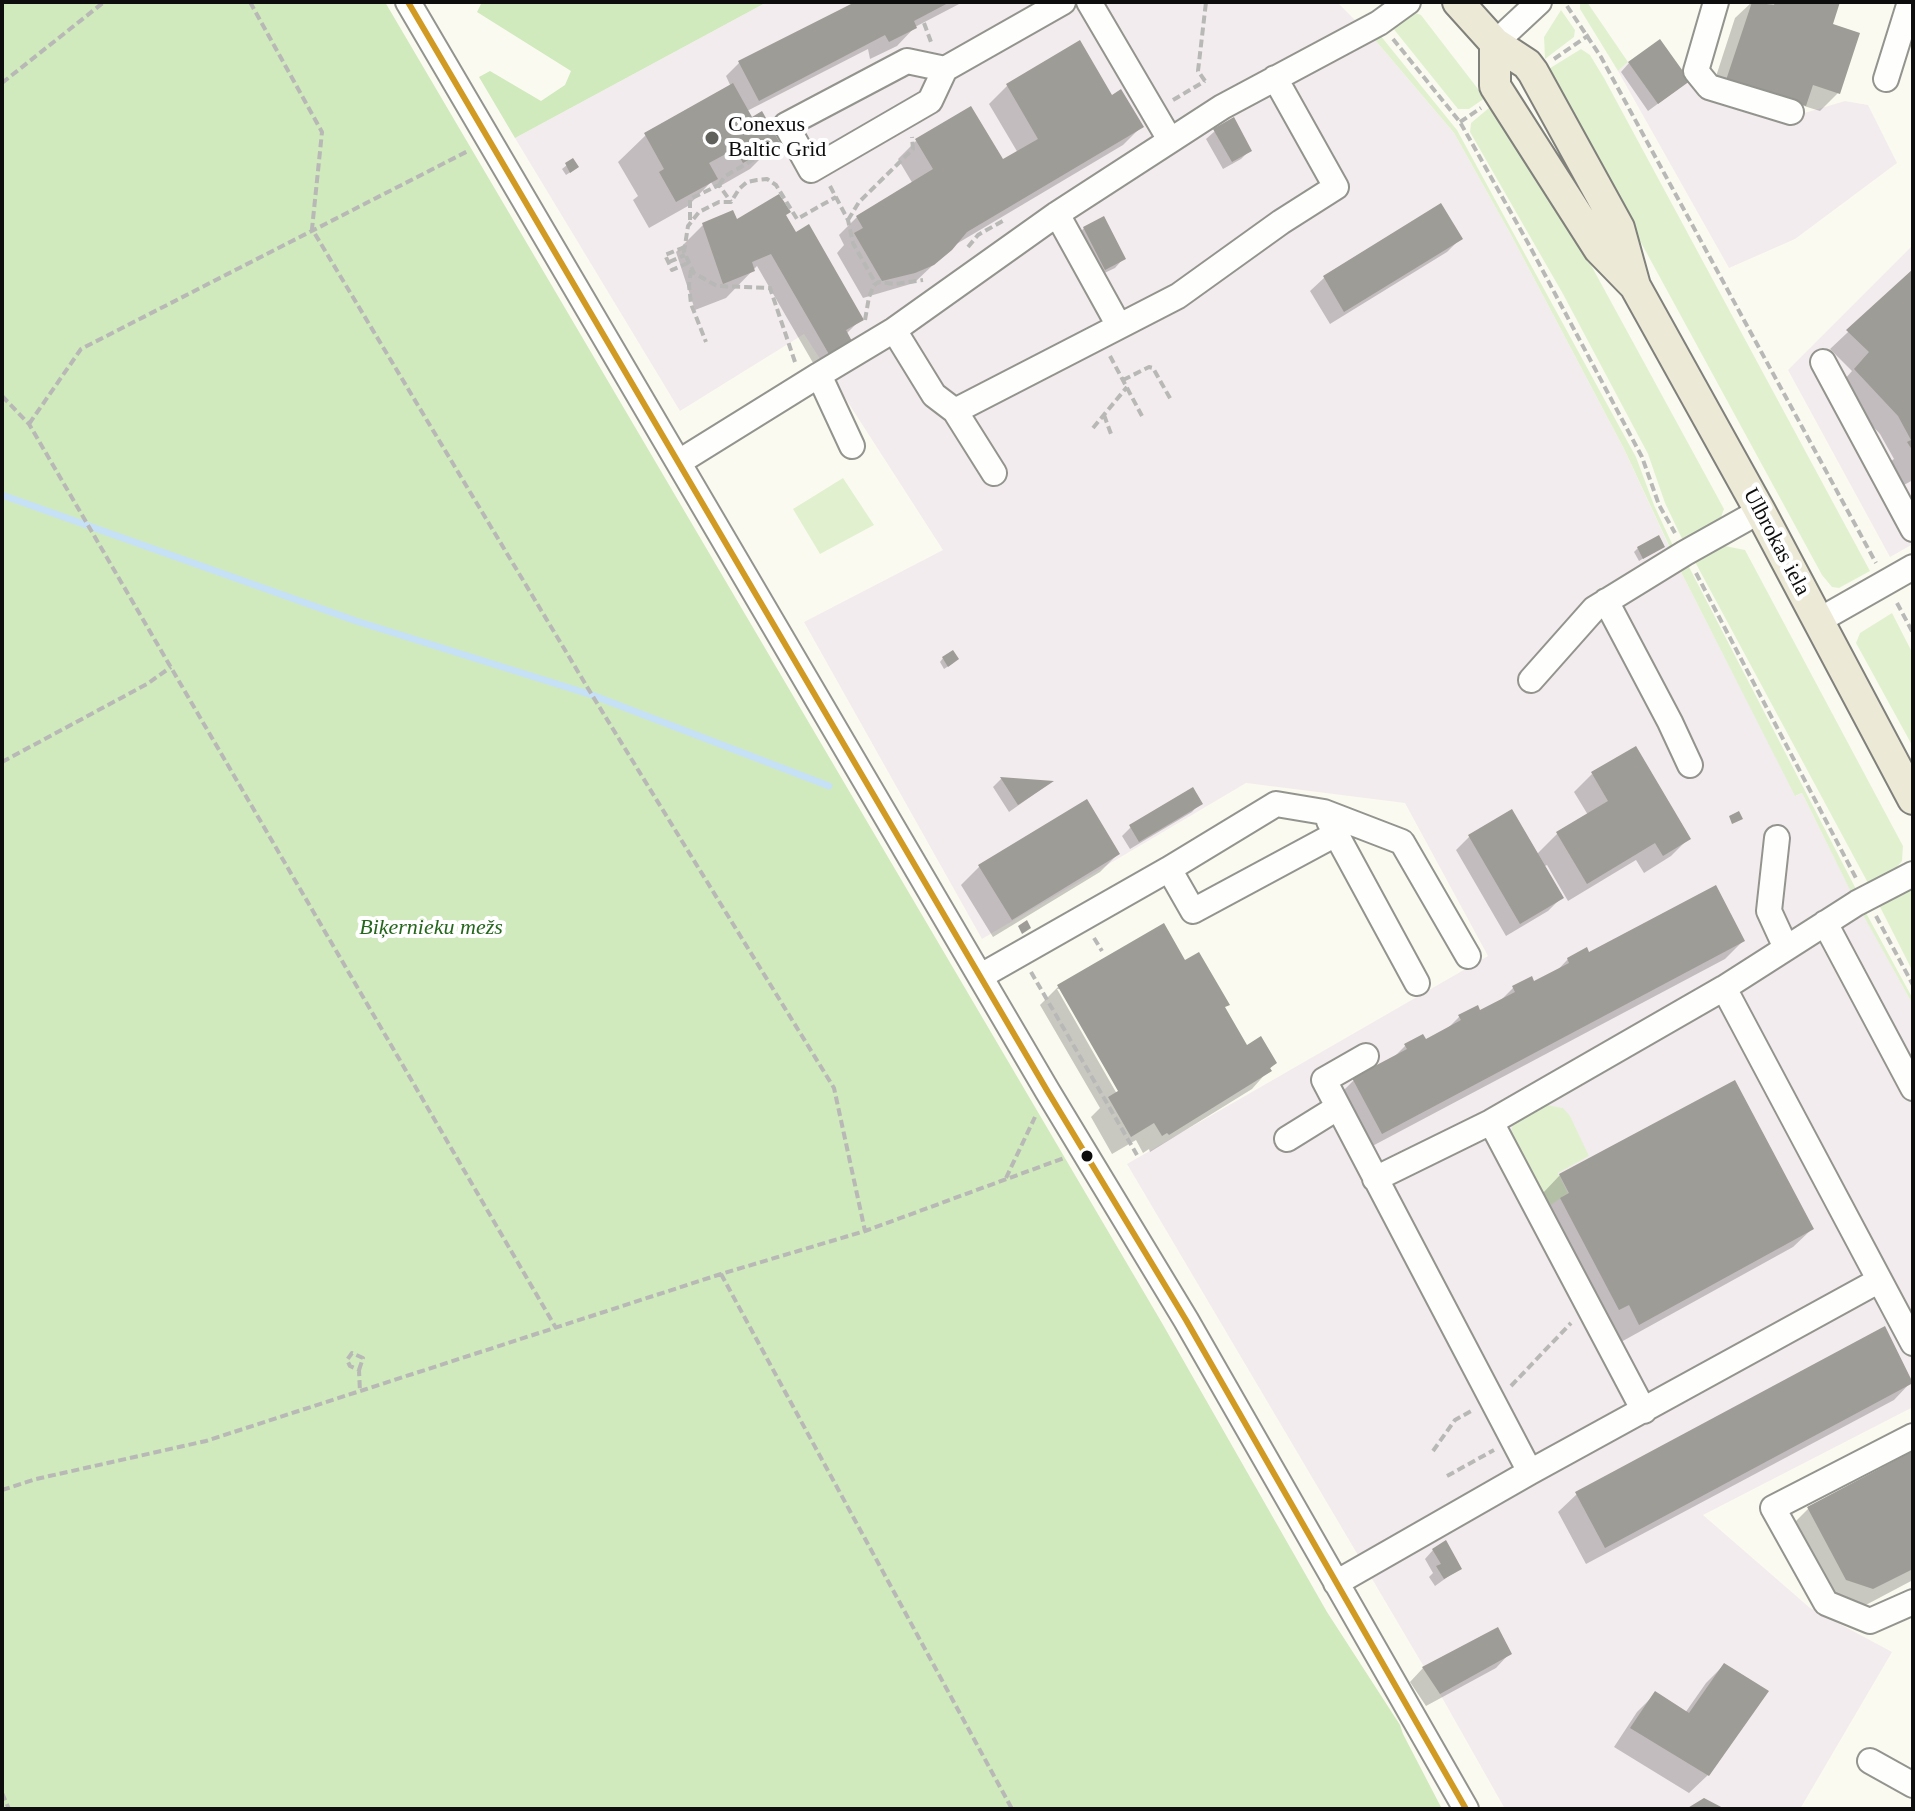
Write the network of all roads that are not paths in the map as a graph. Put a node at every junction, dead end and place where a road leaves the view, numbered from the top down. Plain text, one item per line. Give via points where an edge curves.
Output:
1 (408, 2) edge
2 (1063, 2) edge
3 (1089, 2) edge
4 (1408, 2) edge
5 (1458, 2) edge
6 (1539, 2) edge
7 (1716, 2) edge
8 (1910, 2) edge
9 (1495, 43) junction
10 (945, 69) junction
11 (1275, 78) junction
12 (1886, 79) dead end
13 (1791, 112) dead end
14 (1170, 140) junction
15 (1057, 214) junction
16 (894, 330) junction
17 (1110, 331) junction
18 (1823, 362) dead end
19 (811, 380) junction
20 (955, 411) junction
21 (852, 446) dead end
22 (679, 462) junction
23 (994, 473) dead end
24 (1760, 511) junction
25 (1910, 516) edge
26 (1913, 567) edge
27 (1606, 601) junction
28 (1818, 621) junction
29 (1531, 680) dead end
30 (1690, 765) dead end
31 (1913, 799) edge
32 (1324, 812) junction
33 (1336, 834) junction
34 (1777, 838) dead end
35 (1169, 869) junction
36 (1913, 874) edge
37 (1825, 923) junction
38 (1786, 948) junction
39 (1468, 956) dead end
40 (981, 976) junction
41 (1417, 983) dead end
42 (1724, 988) junction
43 (1366, 1056) dead end
44 (1913, 1088) edge
45 (1337, 1108) junction
46 (1491, 1122) junction
47 (1287, 1139) dead end
48 (1375, 1179) junction
49 (1878, 1281) junction
50 (1913, 1343) edge
51 (1644, 1411) junction
52 (1913, 1436) edge
53 (1530, 1472) junction
54 (1336, 1583) junction
55 (1913, 1602) edge
56 (1870, 1761) dead end
57 (1913, 1785) edge
58 (1466, 1809) edge

1 - 22 street
2 - 10 street
3 - 14 street
4 - 11 street
5 - 9 main road, Ulbrokas iela
6 - 9 street
7 - 13 street via 1696,71 1709,87
8 - 12 street
9 - 24 main road, Ulbrokas iela via 1533,72 1619,228 1635,286
10 - 10 street via 930,101 811,170 786,125 907,61
11 - 14 street
11 - 17 street via 1336,187 1178,296
14 - 15 street
15 - 16 street
15 - 17 street
16 - 19 street
16 - 20 street via 934,395
17 - 20 street
18 - 25 street
19 - 21 street
19 - 22 street
20 - 23 street
22 - 40 street
24 - 27 street
24 - 28 main road, Ulbrokas iela
26 - 28 street
27 - 29 street
27 - 30 street
28 - 31 main road, Ulbrokas iela
32 - 33 street
32 - 35 street via 1276,804
32 - 39 street via 1402,842
33 - 35 street via 1193,911
33 - 41 street
34 - 38 street via 1769,911
35 - 40 street
36 - 37 street
37 - 38 street
37 - 44 street
38 - 42 street
40 - 54 street
42 - 46 street
42 - 49 street
43 - 45 street via 1324,1080
45 - 47 street
45 - 48 street
46 - 48 street
46 - 51 street via 1603,1314
48 - 53 street
49 - 50 street
49 - 51 street
51 - 53 street
52 - 55 street via 1773,1508 1826,1603 1870,1621
53 - 54 street
54 - 58 street
56 - 57 street

